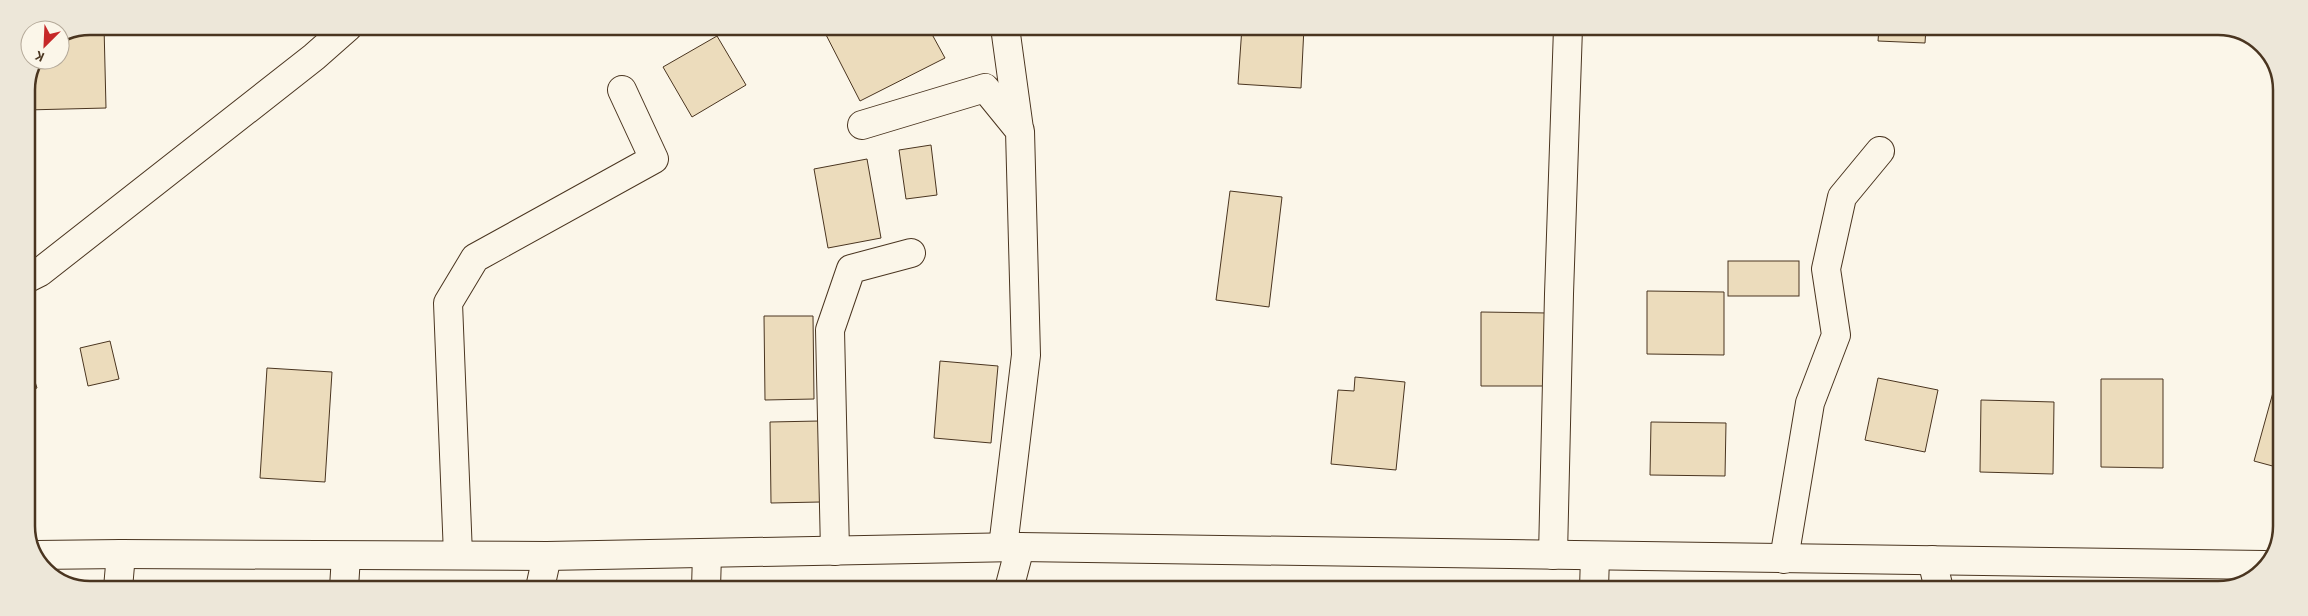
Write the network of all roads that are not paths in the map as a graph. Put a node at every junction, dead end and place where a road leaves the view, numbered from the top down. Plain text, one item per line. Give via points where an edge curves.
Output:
1 (338, 35) edge
2 (1006, 35) edge
3 (1568, 35) edge
4 (622, 90) dead end
5 (862, 126) dead end
6 (1020, 131) junction
7 (1880, 152) dead end
8 (911, 253) dead end
9 (35, 271) edge
10 (1012, 547) junction
11 (835, 551) junction
12 (121, 554) junction
13 (707, 554) junction
14 (43, 555) edge
15 (458, 555) junction
16 (1553, 555) junction
17 (346, 556) junction
18 (547, 556) junction
19 (1595, 556) junction
20 (1784, 558) junction
21 (1932, 560) junction
22 (2256, 566) edge
23 (119, 581) edge
24 (344, 581) edge
25 (542, 581) edge
26 (706, 581) edge
27 (1010, 581) edge
28 (1594, 581) edge
29 (1937, 581) edge

1 - 9 street via 314,57
2 - 6 street
3 - 16 street
4 - 15 street via 654,159 476,258 448,303
5 - 6 street via 985,88
6 - 10 street via 1026,355
7 - 20 street via 1842,197 1826,269 1836,335 1810,403
8 - 11 street via 851,269 830,330
10 - 11 street
10 - 16 street
10 - 27 street
11 - 13 street
12 - 14 street
12 - 17 street
12 - 23 street
13 - 18 street
13 - 26 street
15 - 17 street
15 - 18 street
16 - 19 street
17 - 24 street
18 - 25 street
19 - 20 street
19 - 28 street
20 - 21 street
21 - 22 street
21 - 29 street

